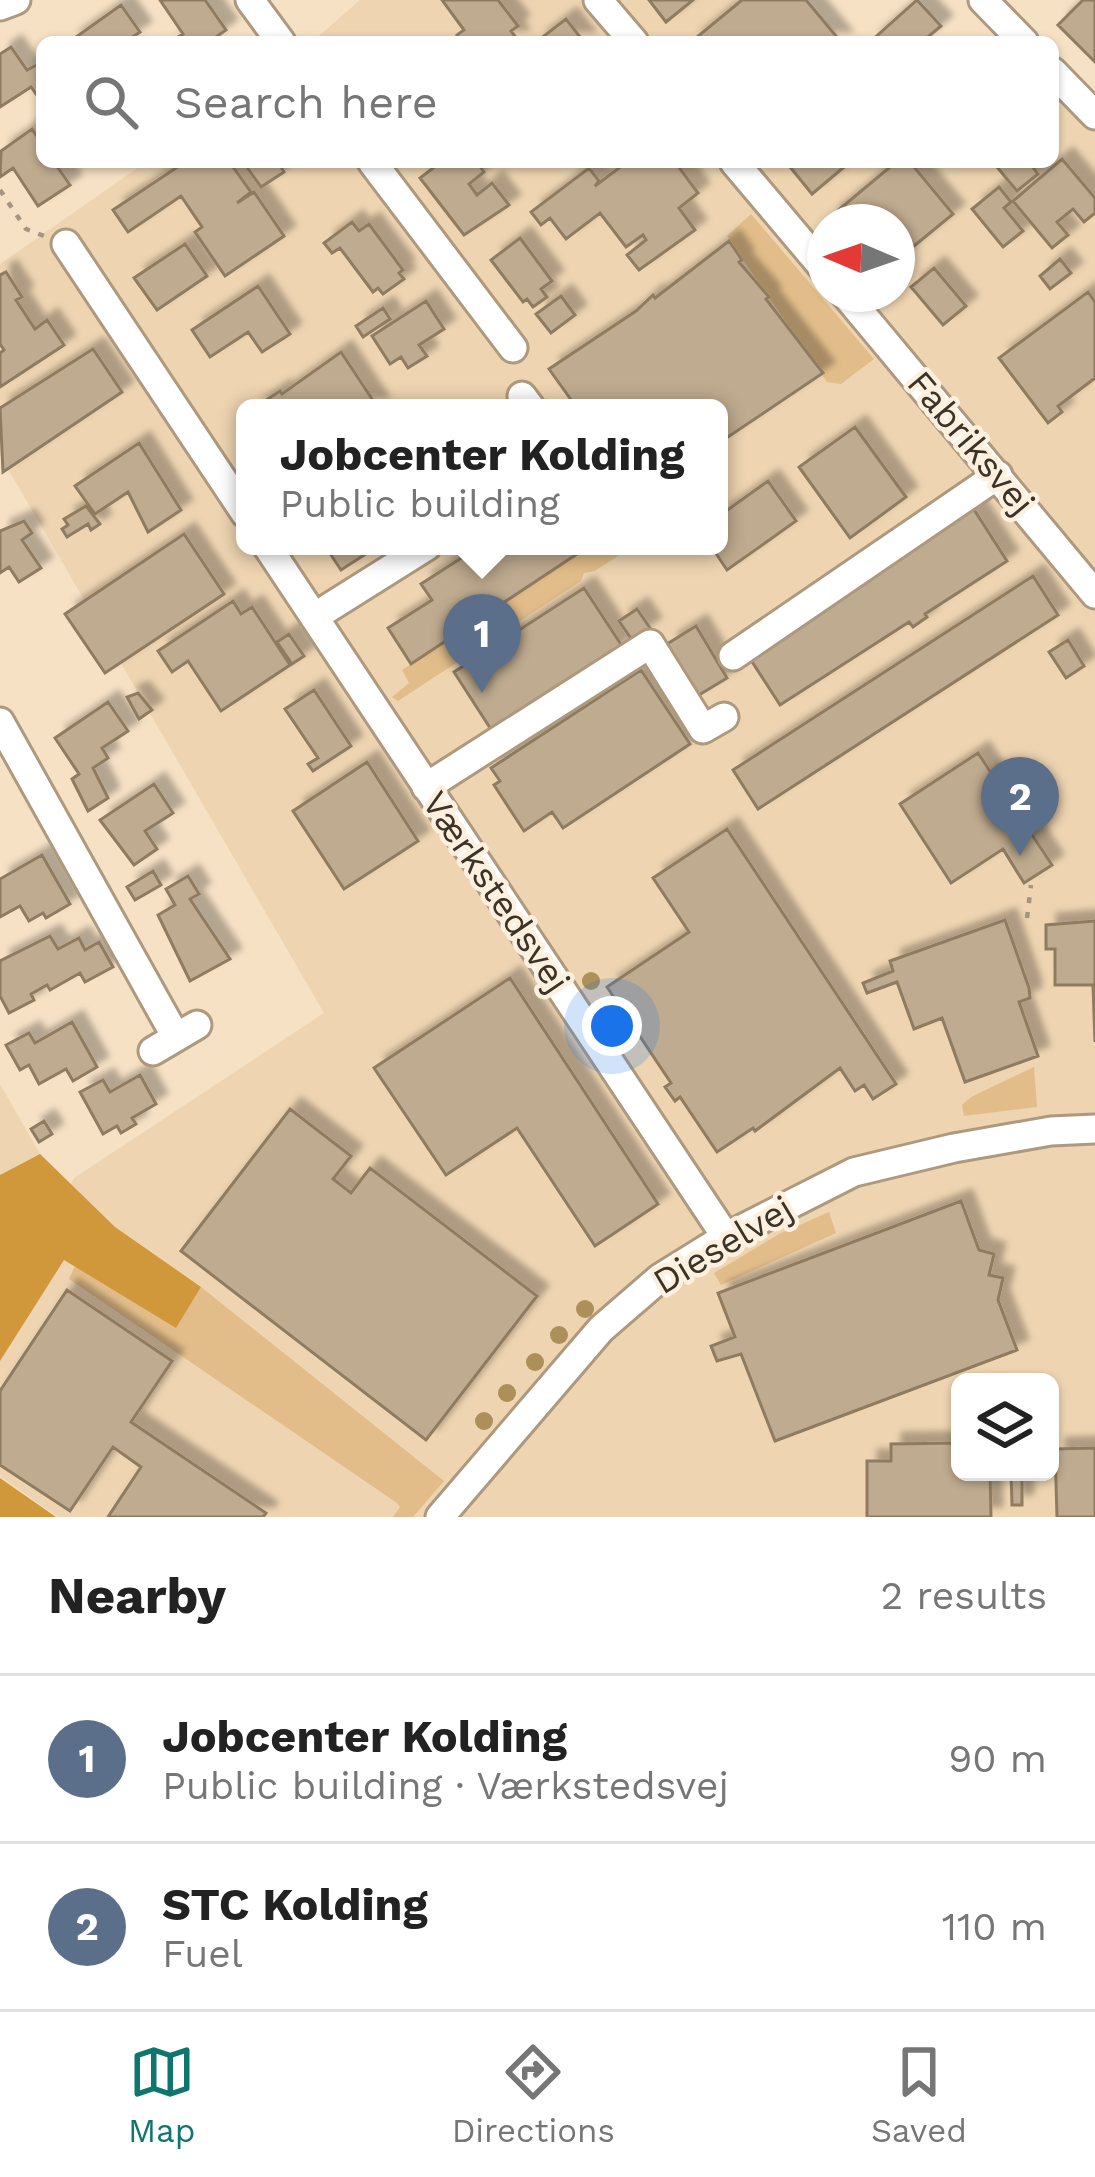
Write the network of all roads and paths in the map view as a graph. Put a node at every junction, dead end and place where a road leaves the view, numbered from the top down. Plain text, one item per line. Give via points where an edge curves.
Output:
1 (16, 0) edge
2 (250, 0) edge
3 (598, 0) edge
4 (983, 0) edge
5 (0, 6) edge
6 (277, 36) edge
7 (629, 36) edge
8 (1018, 36) edge
9 (1059, 78) edge
10 (1095, 115) edge
11 (377, 168) edge
12 (739, 168) edge
13 (0, 190) edge
14 (66, 244) joint
15 (807, 249) edge
16 (860, 312) edge
17 (513, 348) dead end
18 (998, 475) junction
19 (236, 499) edge
20 (273, 555) edge
21 (412, 555) edge
22 (1095, 594) edge
23 (314, 616) junction
24 (733, 656) dead end
25 (724, 717) dead end
26 (0, 722) edge
27 (426, 787) junction
28 (1030, 885) dead end
29 (1027, 917) dead end
30 (176, 1038) dead end
31 (1095, 1129) edge
32 (726, 1238) junction
33 (440, 1517) edge

1 - 5 street
2 - 6 street
3 - 7 street
4 - 8 street
9 - 10 street
11 - 17 street
12 - 15 street
13 - 14 path via 26,229
14 - 19 street
16 - 18 street, Fabriksvej
18 - 22 street, Fabriksvej
18 - 24 street
20 - 23 street, Værkstedsvej
21 - 23 street
23 - 27 street, Værkstedsvej
25 - 27 street via 703,729 650,644
26 - 30 street
27 - 32 street, Værkstedsvej
28 - 29 path
31 - 32 street, Dieselvej via 954,1148 854,1172
32 - 33 street, Dieselvej via 660,1278 601,1329

